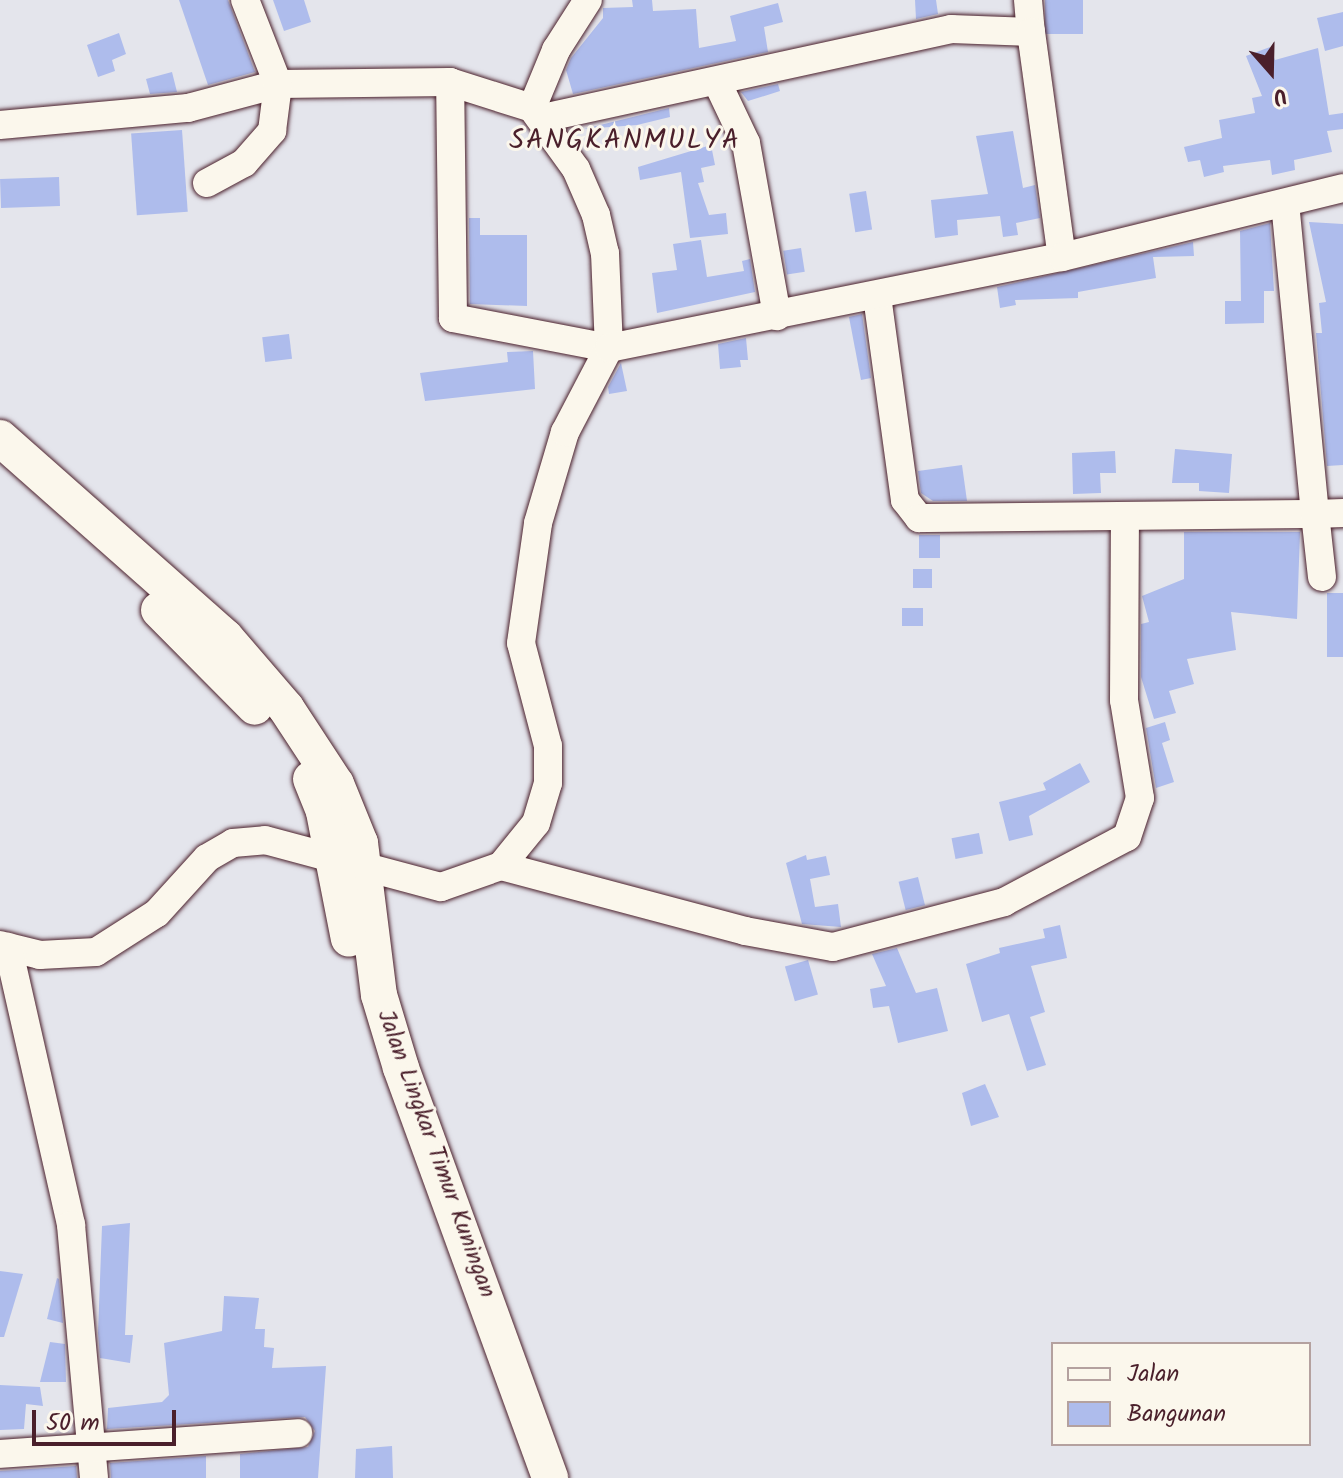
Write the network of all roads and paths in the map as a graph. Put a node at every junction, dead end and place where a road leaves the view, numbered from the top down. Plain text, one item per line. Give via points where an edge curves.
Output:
1 (245, 0) edge
2 (588, 0) edge
3 (1028, 0) edge
4 (1031, 32) junction
5 (450, 82) junction
6 (278, 84) junction
7 (718, 84) junction
8 (537, 113) junction
9 (0, 125) edge
10 (207, 183) dead end
11 (1343, 188) edge
12 (1285, 204) junction
13 (1062, 257) junction
14 (877, 296) junction
15 (777, 316) junction
16 (609, 348) junction
17 (0, 438) edge
18 (0, 465) edge
19 (1329, 513) edge
20 (1125, 517) junction
21 (1322, 577) dead end
22 (348, 863) junction
23 (501, 866) junction
24 (4, 946) edge
25 (298, 1433) dead end
26 (88, 1448) junction
27 (0, 1454) edge
28 (94, 1478) edge
29 (528, 1478) edge
30 (550, 1478) edge

1 - 6 street
2 - 8 street via 556,50
3 - 4 street
4 - 7 street via 951,29
4 - 13 street
5 - 6 street
5 - 8 street
5 - 16 street via 453,318
6 - 9 street via 188,108
6 - 10 street via 272,131 244,163
7 - 8 street
7 - 15 street via 746,143
8 - 16 street via 576,169 596,215 605,253
11 - 12 street
12 - 13 street
12 - 19 street
13 - 14 street
14 - 15 street
14 - 20 street via 909,510 919,518
15 - 16 street
16 - 23 street via 565,432 538,523 521,643 548,746 548,783 536,823
17 - 22 main road, Jalan Lingkar Timur Kuningan via 225,637 286,708 353,820
18 - 22 main road, Jalan Lingkar Timur Kuningan via 178,627 293,749
19 - 20 street
19 - 21 street
20 - 23 street via 1124,700 1140,798 1136,825 1127,837 1004,902 833,947 745,931
22 - 23 street via 441,887
22 - 24 street via 265,840 233,843 207,858 157,913 96,952 40,955
22 - 29 main road, Jalan Lingkar Timur Kuningan via 353,975 383,1080 488,1355
22 - 30 main road, Jalan Lingkar Timur Kuningan via 401,1068
24 - 26 street via 71,1225
25 - 26 street
26 - 27 street
26 - 28 street

